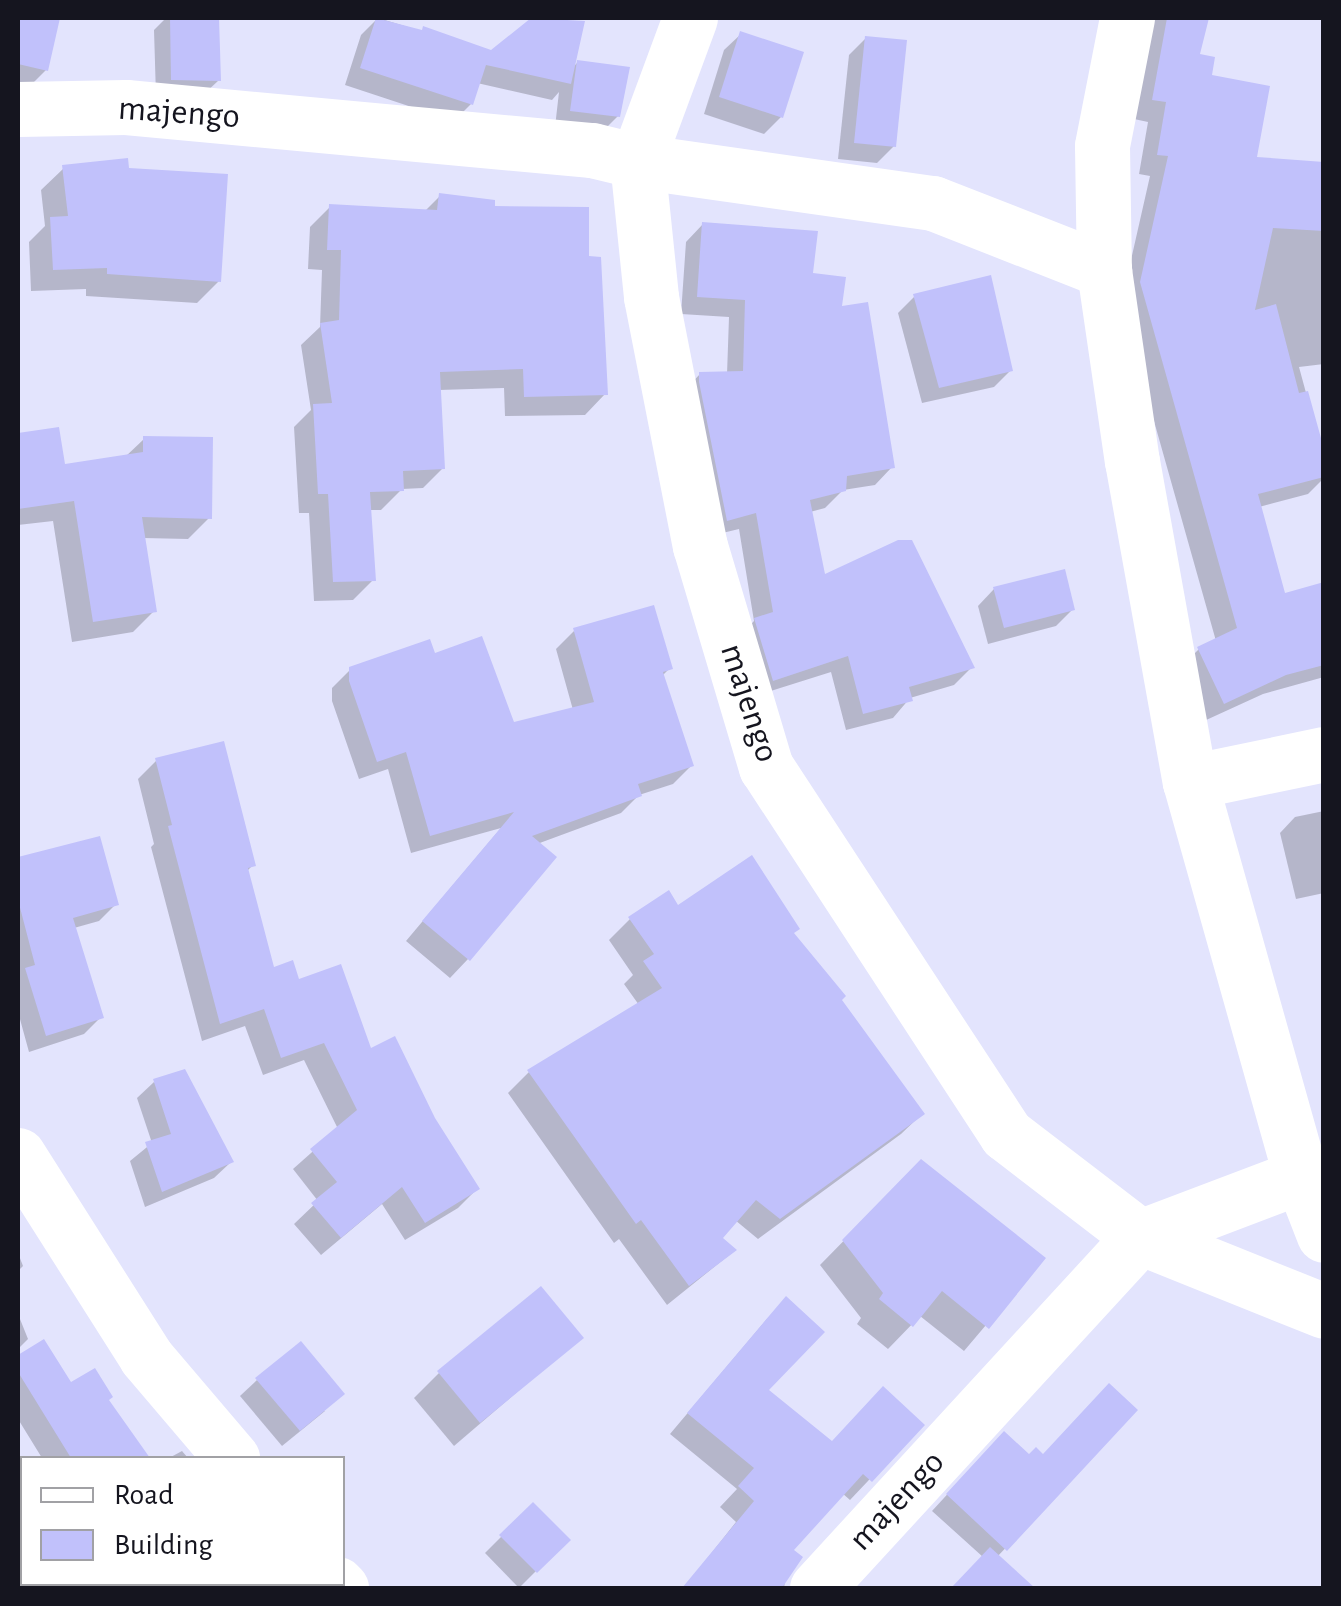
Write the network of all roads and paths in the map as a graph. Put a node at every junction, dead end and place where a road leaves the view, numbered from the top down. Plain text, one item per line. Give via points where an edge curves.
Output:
1 (690, 18) edge
2 (1127, 18) edge
3 (18, 109) edge
4 (637, 161) junction
5 (1104, 270) junction
6 (1324, 754) edge
7 (1190, 782) junction
8 (18, 1155) edge
9 (1302, 1176) junction
10 (1324, 1234) edge
11 (1140, 1237) junction
12 (1324, 1311) edge
13 (230, 1456) edge
14 (817, 1588) edge

1 - 4 street
2 - 5 street via 1102,146
3 - 4 street, majengo via 126,107 592,150
4 - 5 street, majengo via 933,203
4 - 11 street, majengo via 651,298 700,546 766,767 1006,1134
5 - 7 street
6 - 7 street
7 - 9 street
8 - 13 street via 146,1357
9 - 10 street
9 - 11 street, majengo
11 - 12 street, majengo
11 - 14 street, majengo

